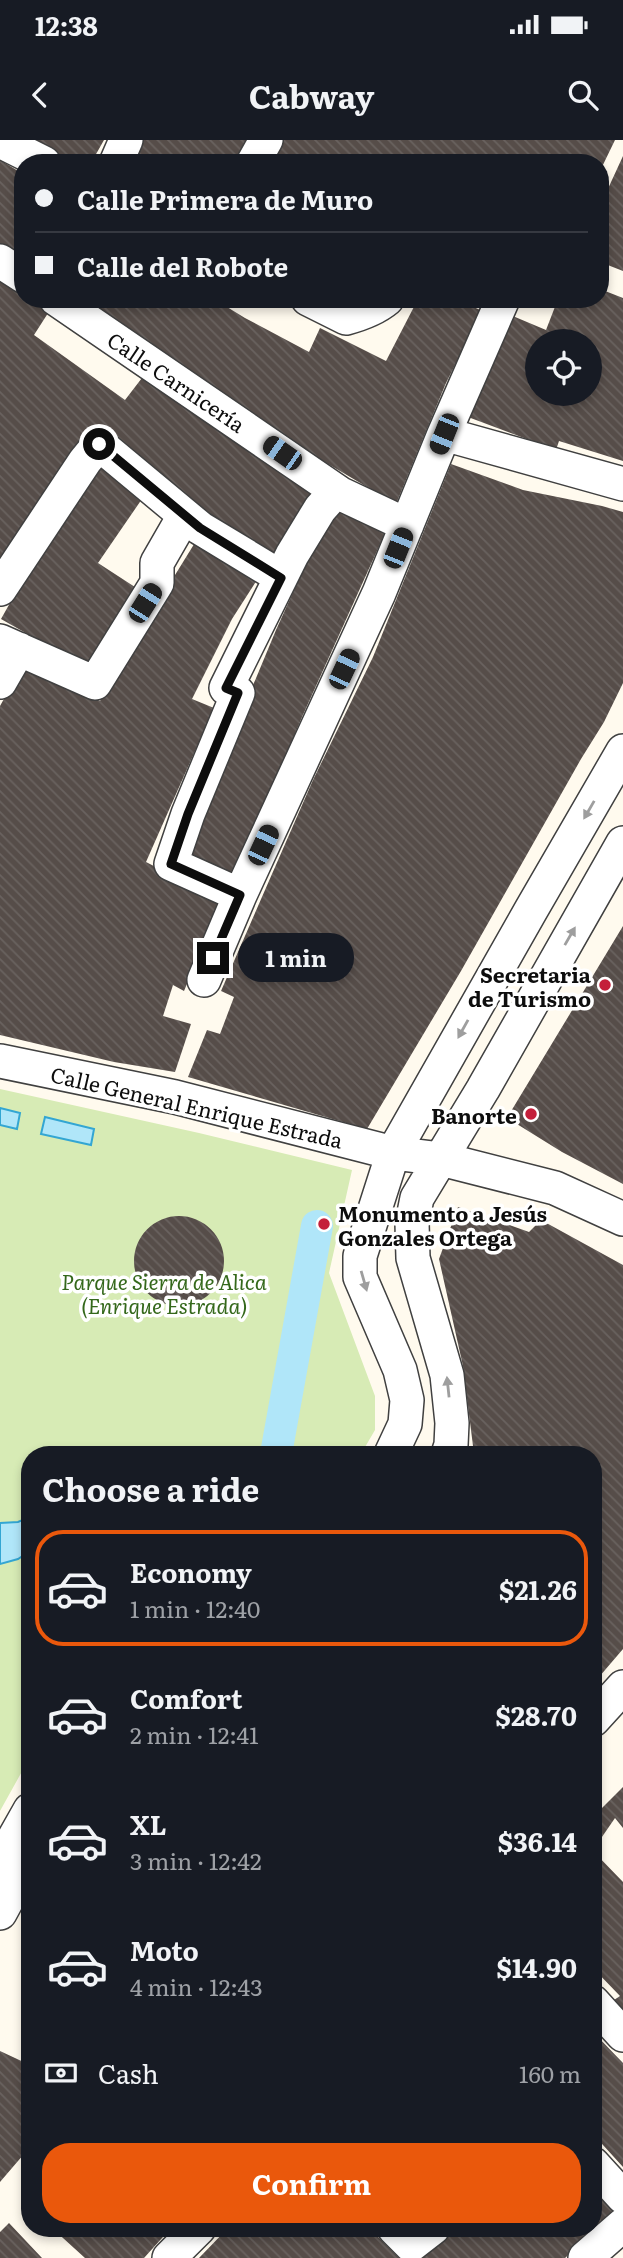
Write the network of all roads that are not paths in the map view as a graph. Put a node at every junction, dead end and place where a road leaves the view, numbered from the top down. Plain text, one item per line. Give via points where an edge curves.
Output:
1 (0, 141) edge
2 (26, 154) edge
3 (69, 308) edge
4 (326, 308) edge
5 (375, 308) edge
6 (499, 308) edge
7 (444, 434) junction
8 (623, 484) edge
9 (337, 491) junction
10 (184, 516) junction
11 (407, 525) junction
12 (281, 578) junction
13 (0, 589) edge
14 (10, 645) edge
15 (0, 682) edge
16 (623, 751) edge
17 (623, 843) edge
18 (240, 895) junction
19 (204, 980) dead end
20 (0, 1061) edge
21 (393, 1153) junction
22 (441, 1159) junction
23 (623, 1219) edge
24 (395, 1446) edge
25 (451, 1446) edge
26 (622, 1688) edge
27 (602, 1710) edge
28 (21, 1826) edge
29 (0, 1863) edge
30 (21, 1874) edge
31 (0, 1913) edge
32 (602, 2013) edge
33 (623, 2035) edge
34 (602, 2174) edge
35 (623, 2197) edge
36 (623, 2225) edge
37 (190, 2237) edge
38 (403, 2237) edge
39 (421, 2237) edge
40 (169, 2258) edge
41 (585, 2258) edge

1 - 2 street
3 - 9 street, Calle Carnicería
4 - 5 street via 346,318
6 - 7 street
7 - 8 street
7 - 11 street
9 - 11 street, Calle Carnicería
9 - 12 street via 320,509
10 - 12 street
10 - 13 street via 99,444
10 - 14 street via 156,563 157,583 95,683
11 - 18 street
12 - 18 street via 226,688 238,693 171,864
14 - 15 street
16 -> 21 street
22 -> 17 street
18 - 19 street
20 - 21 street, Calle General Enrique Estrada via 175,1097
21 - 22 street, Calle General Enrique Estrada
21 -> 24 street via 360,1256 360,1277 400,1370 407,1400 405,1424
22 - 23 street, Calle General Enrique Estrada via 555,1188
25 -> 22 street via 447,1375 413,1258 412,1223 418,1198
26 - 27 street
28 - 29 street
30 - 31 street
32 - 33 street
34 - 35 street
36 - 41 street
37 - 40 street
38 - 39 street via 411,2245

